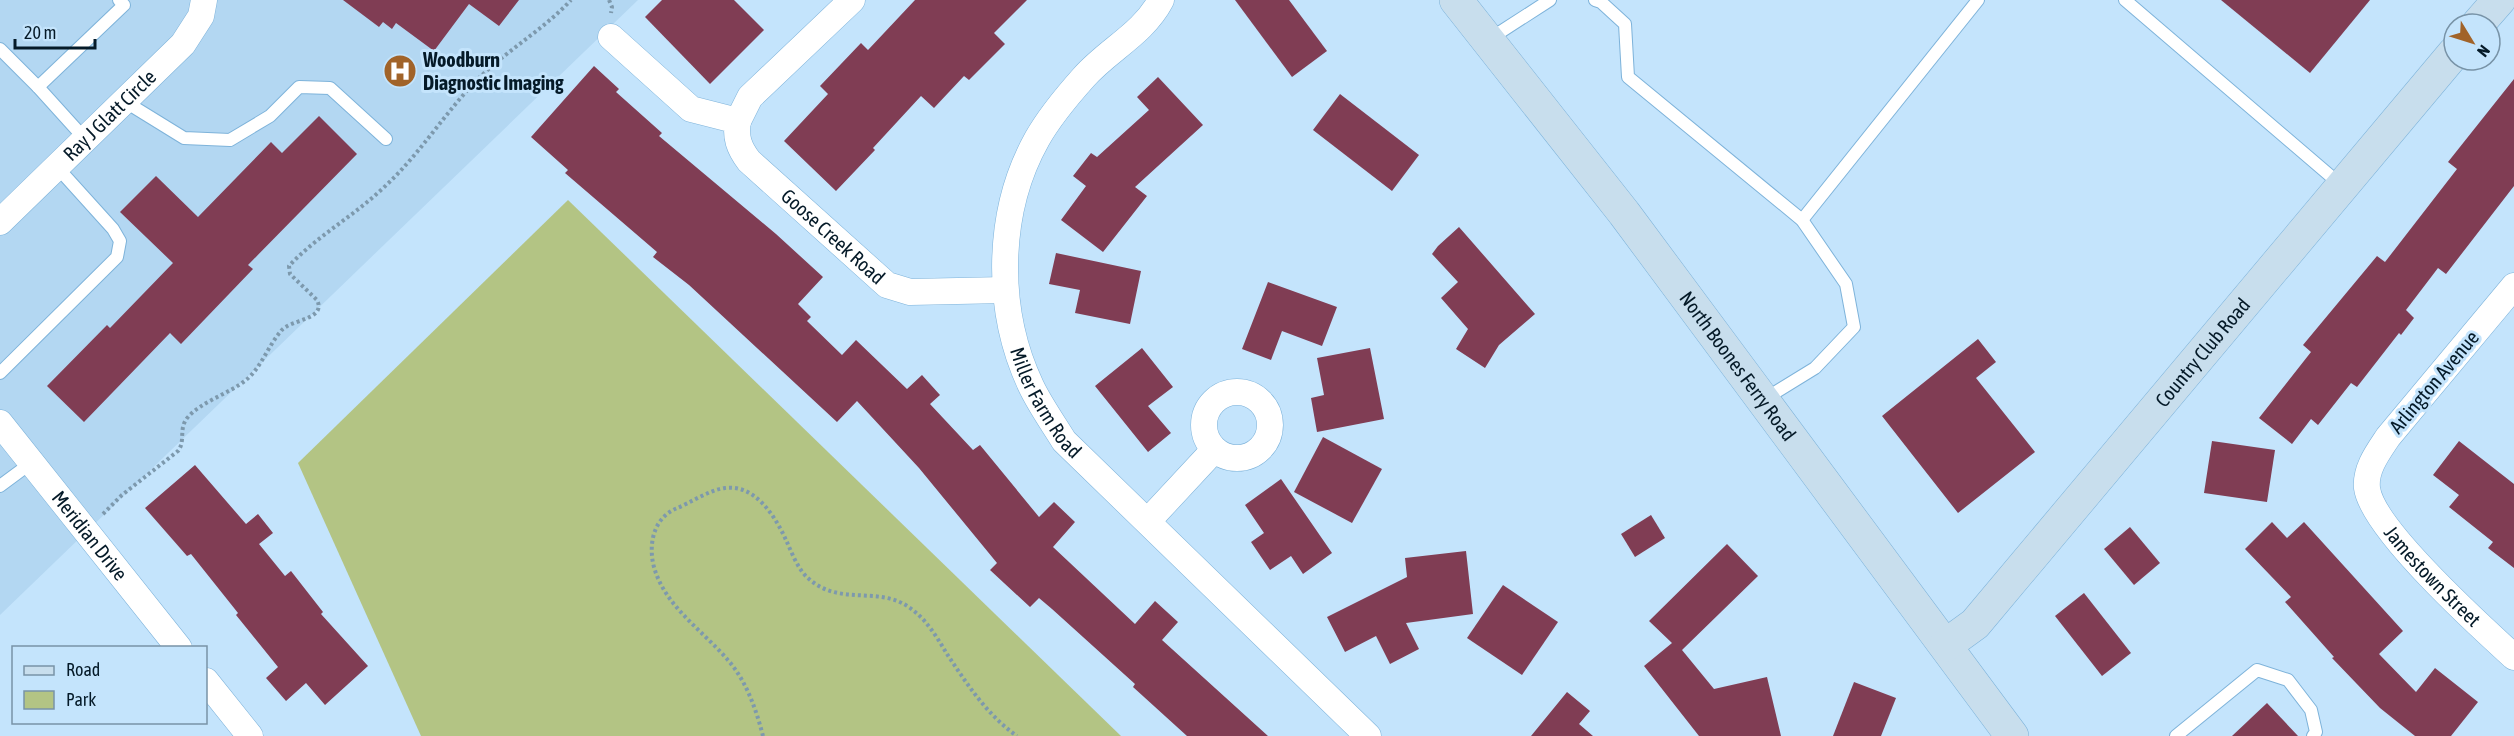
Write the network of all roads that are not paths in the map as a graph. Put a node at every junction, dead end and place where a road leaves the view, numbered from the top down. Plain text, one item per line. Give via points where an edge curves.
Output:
1 (119, 0) edge
2 (204, 0) edge
3 (852, 0) edge
4 (1161, 0) edge
5 (1456, 0) edge
6 (1550, 0) edge
7 (1595, 0) edge
8 (1978, 0) edge
9 (2125, 0) edge
10 (611, 37) dead end
11 (1487, 40) junction
12 (0, 49) edge
13 (2442, 67) edge
14 (38, 87) junction
15 (124, 101) junction
16 (738, 121) junction
17 (86, 139) junction
18 (386, 139) dead end
19 (57, 166) junction
20 (2342, 186) junction
21 (1802, 220) junction
22 (0, 222) edge
23 (2514, 286) edge
24 (1005, 290) junction
25 (0, 373) edge
26 (1763, 400) junction
27 (0, 423) edge
28 (1214, 450) dead end
29 (36, 468) junction
30 (2367, 485) joint
31 (0, 486) edge
32 (1148, 521) junction
33 (1946, 645) junction
34 (177, 646) edge
35 (2514, 657) edge
36 (207, 682) edge
37 (249, 736) edge
38 (1368, 736) edge
39 (2012, 736) edge
40 (2176, 736) edge
41 (2313, 736) edge

1 - 14 lane via 124,5
2 - 15 street, Ray J Glatt Circle via 201,16 183,44
3 - 16 street via 750,97
4 - 24 street, Miller Farm Road via 1148,21 1086,75 1037,139 1017,189 1007,232
5 - 11 main road, North Boones Ferry Road
6 - 11 lane
7 - 21 lane via 1625,24 1628,77
8 - 21 lane
9 - 20 lane
10 - 16 street via 691,109
11 - 26 main road, North Boones Ferry Road via 1624,213
12 - 14 lane
13 - 20 main road, Country Club Road
14 - 17 lane
15 - 17 street, Ray J Glatt Circle
15 - 18 lane via 184,138 230,140 270,116 299,87 330,88
16 - 24 street, Goose Creek Road via 738,142 749,161 887,285 910,292
17 - 19 street, Ray J Glatt Circle
19 - 22 street, Ray J Glatt Circle
19 - 25 lane via 113,229 120,241 117,257
20 - 33 main road, Country Club Road via 1975,624
21 - 26 lane via 1846,284 1854,327 1815,368
23 - 30 street, Arlington Avenue via 2388,437 2375,456
24 - 32 street, Miller Farm Road via 1015,344 1031,386 1064,441
26 - 33 main road, North Boones Ferry Road
27 - 29 street, Meridian Drive
28 - 32 street
29 - 31 lane
29 - 34 street, Meridian Drive
30 - 35 street, Jamestown Street via 2375,511 2395,537 2467,614
32 - 38 street, Miller Farm Road
33 - 39 main road, North Boones Ferry Road
36 - 37 street
40 - 41 lane via 2257,670 2288,680 2311,710 2316,732

